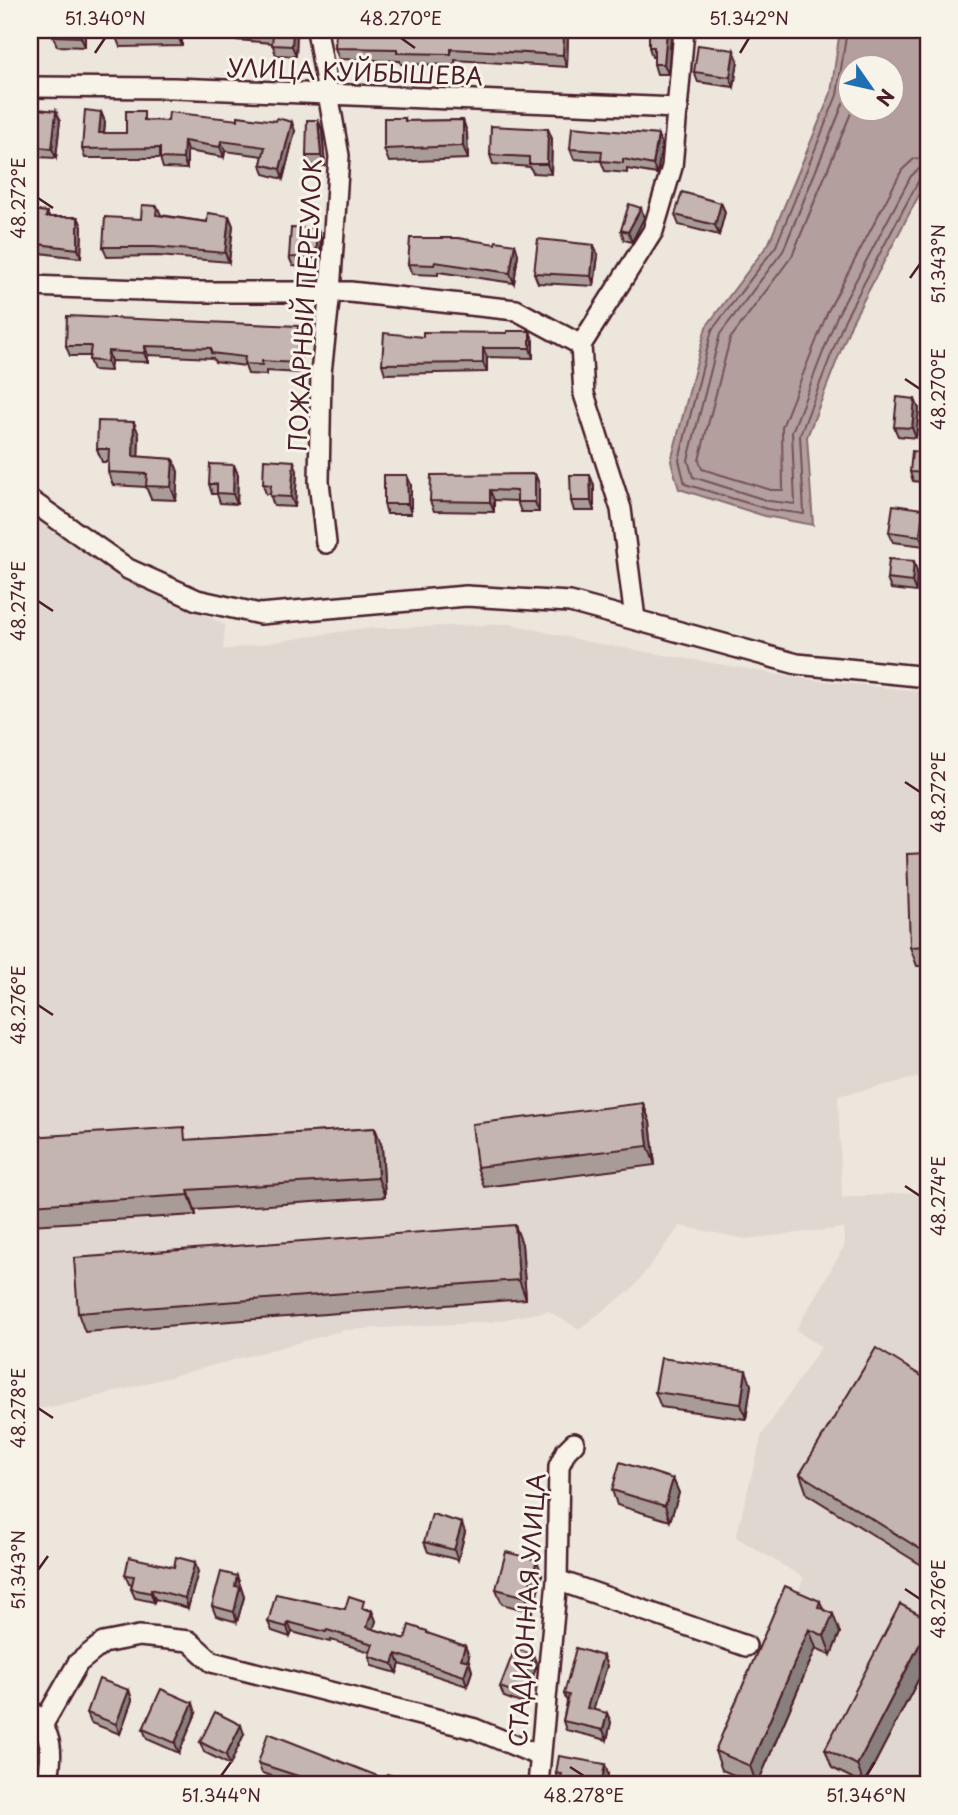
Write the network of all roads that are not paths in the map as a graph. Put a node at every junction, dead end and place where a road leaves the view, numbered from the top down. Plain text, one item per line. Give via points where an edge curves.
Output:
1 (317, 30) edge
2 (684, 30) edge
3 (30, 87) edge
4 (330, 97) junction
5 (678, 108) junction
6 (30, 286) edge
7 (330, 292) junction
8 (582, 345) junction
9 (30, 500) edge
10 (326, 543) dead end
11 (635, 619) junction
12 (928, 677) edge
13 (574, 1443) dead end
14 (558, 1580) junction
15 (746, 1646) dead end
16 (36, 1717) edge
17 (540, 1756) junction
18 (47, 1785) edge
19 (538, 1785) edge

1 - 4 street, ПОЖАРНЫЙ ПЕРЕУЛОК
2 - 5 street
3 - 4 street, УЛИЦА КУЙБЫШЕВА via 174,88
4 - 5 street, УЛИЦА КУЙБЫШЕВА
4 - 7 street, ПОЖАРНЫЙ ПЕРЕУЛОК via 339,156
5 - 8 street via 672,167 653,231
6 - 7 street
7 - 8 street via 516,310
7 - 10 street, ПОЖАРНЫЙ ПЕРЕУЛОК via 321,373 319,469
8 - 11 street via 583,394 621,509
9 - 11 street via 128,569 198,600 260,614 466,596 570,602
11 - 12 street via 797,664
13 - 14 street, СТАДИОННАЯ УЛИЦА via 559,1466
14 - 15 street
14 - 17 street, СТАДИОННАЯ УЛИЦА
16 - 17 street via 78,1663 103,1643 139,1636 189,1641 212,1662 475,1729
16 - 18 street via 53,1751
17 - 19 street, СТАДИОННАЯ УЛИЦА

